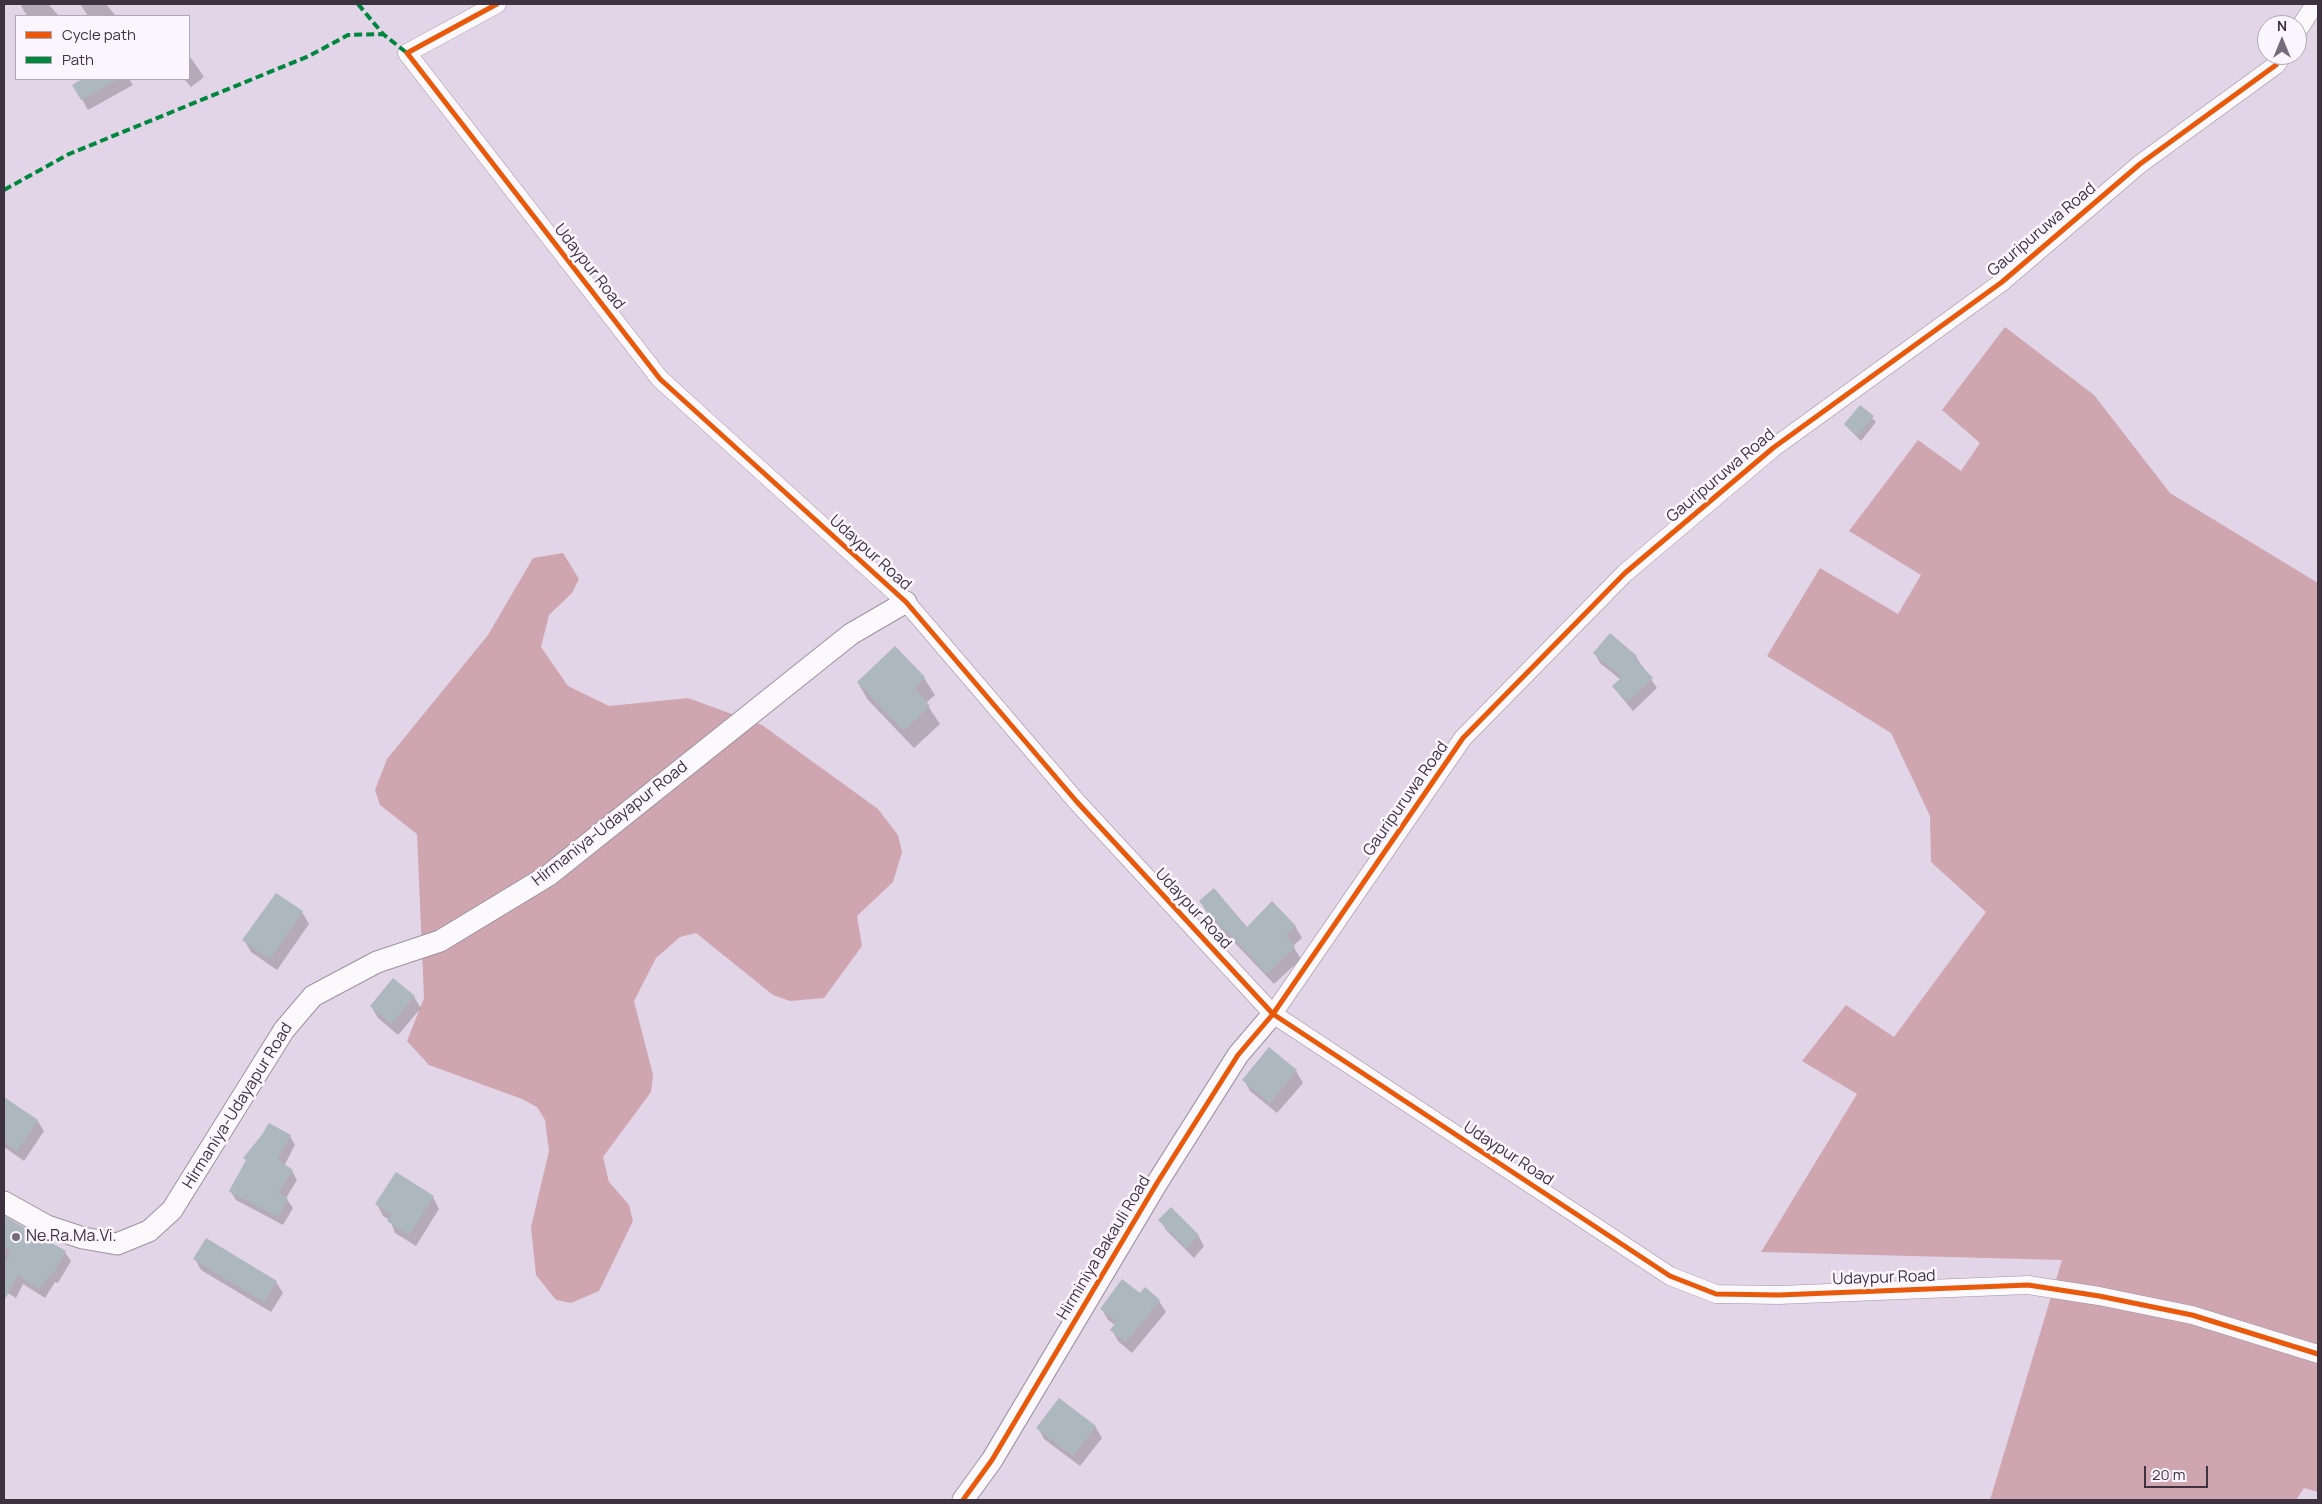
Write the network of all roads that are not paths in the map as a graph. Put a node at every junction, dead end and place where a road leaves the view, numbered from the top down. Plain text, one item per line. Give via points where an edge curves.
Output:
1 (497, 4) edge
2 (2315, 4) edge
3 (2307, 16) edge
4 (2277, 65) edge
5 (906, 602) junction
6 (1272, 1014) junction
7 (4, 1202) edge
8 (2318, 1354) edge
9 (963, 1500) edge

1 - 5 street, Udaypur Road via 407,53 660,379
2 - 3 street
4 - 6 street, Gauripuruwa Road via 2140,164 2002,282 1773,448 1625,572 1463,738
5 - 6 street, Udaypur Road via 1077,802
5 - 7 street, Hirmaniya-Udayapur Road via 852,634 550,875 440,941 377,962 313,996 284,1030 172,1210 149,1231 117,1244 83,1238 48,1226
6 - 8 street, Udaypur Road via 1670,1276 1716,1294 1779,1295 2028,1285 2192,1315
6 - 9 street, Hirminiya Bakauli Road via 1233,1063 1157,1183 992,1460

